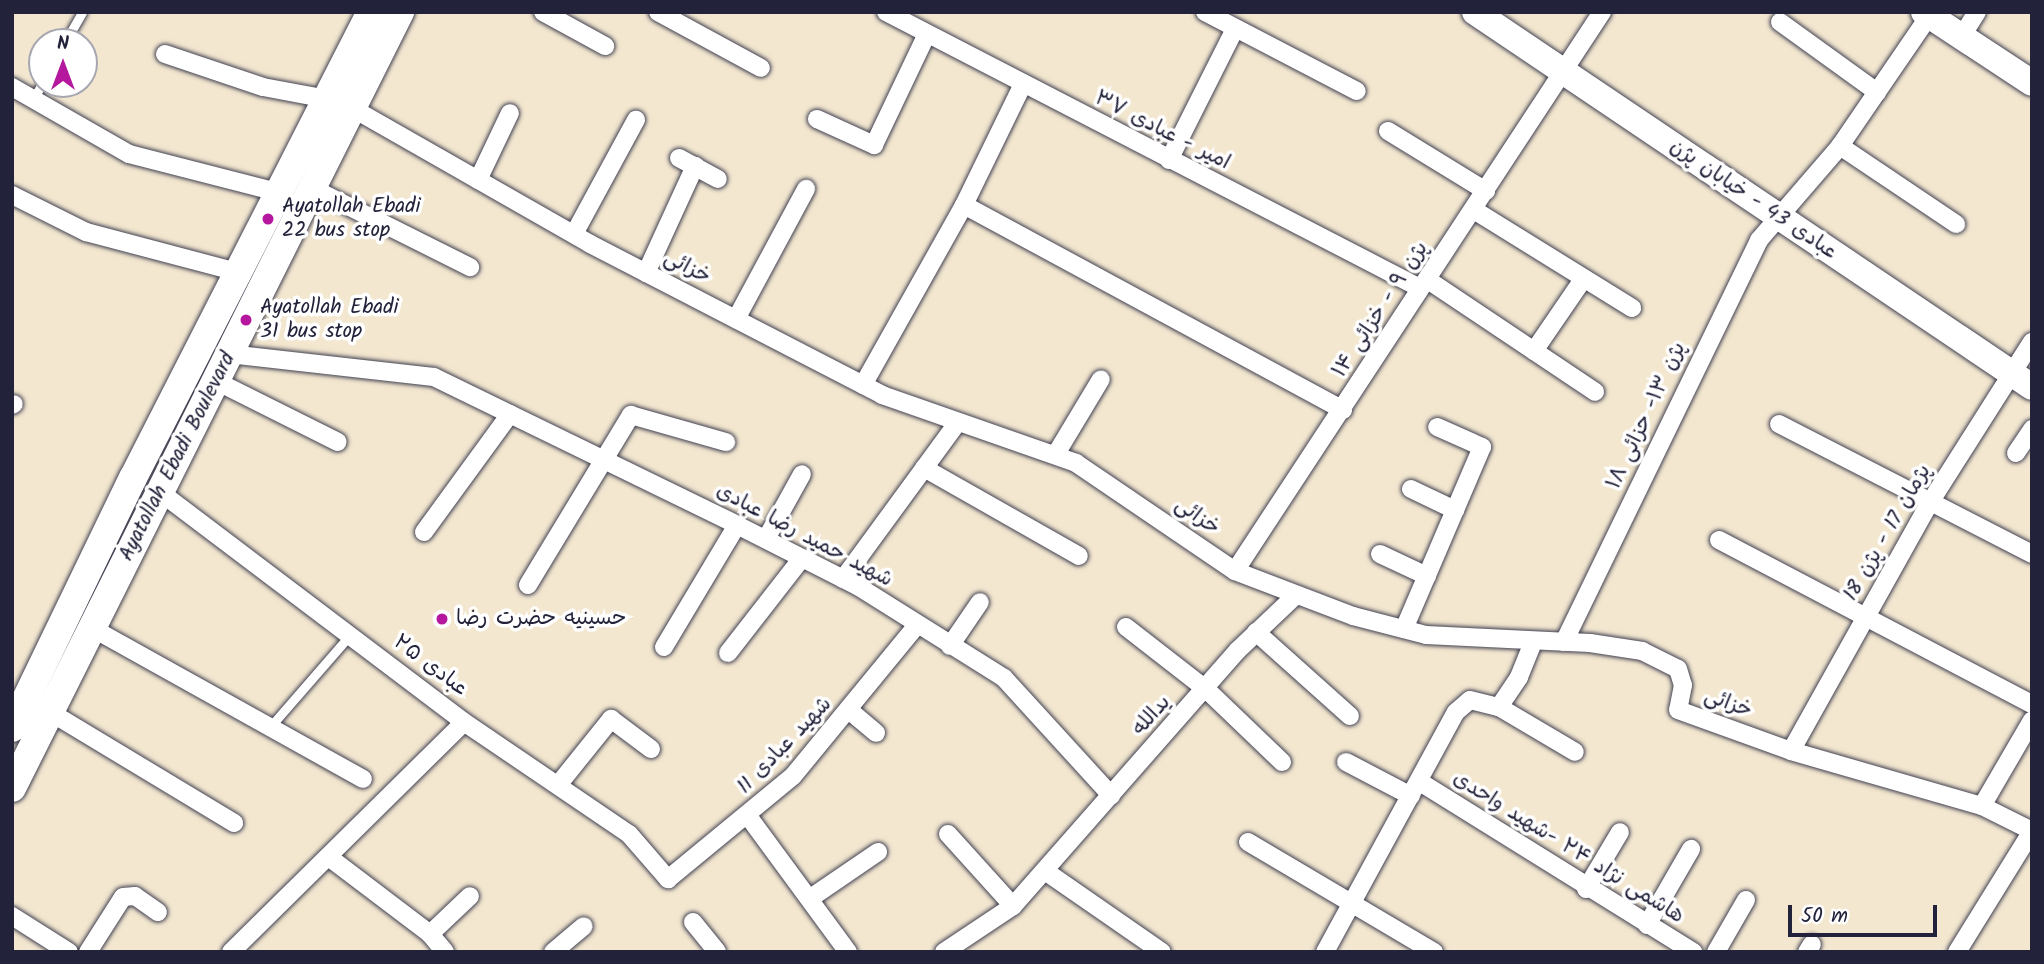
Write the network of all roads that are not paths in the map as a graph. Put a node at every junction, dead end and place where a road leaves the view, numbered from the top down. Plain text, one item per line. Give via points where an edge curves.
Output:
1 (82, 12) edge
2 (372, 12) edge
3 (400, 12) edge
4 (543, 12) edge
5 (658, 12) edge
6 (886, 12) edge
7 (1205, 12) edge
8 (1475, 12) edge
9 (1602, 12) edge
10 (1978, 12) edge
11 (1926, 14) edge
12 (1780, 22) dead end
13 (73, 28) edge
14 (1236, 29) junction
15 (927, 34) junction
16 (1962, 36) junction
17 (605, 46) dead end
18 (164, 54) dead end
19 (761, 68) dead end
20 (1562, 72) junction
21 (2032, 83) edge
22 (1022, 86) junction
23 (1357, 91) dead end
24 (1877, 92) junction
25 (47, 98) edge
26 (340, 104) junction
27 (510, 113) dead end
28 (817, 119) dead end
29 (636, 120) dead end
30 (1388, 131) dead end
31 (1840, 146) junction
32 (1169, 160) junction
33 (718, 179) dead end
34 (478, 180) junction
35 (312, 188) junction
36 (806, 189) dead end
37 (1486, 191) junction
38 (281, 193) junction
39 (12, 195) edge
40 (964, 205) junction
41 (1474, 210) junction
42 (1782, 219) junction
43 (1956, 223) dead end
44 (574, 234) junction
45 (470, 267) dead end
46 (241, 273) junction
47 (646, 273) junction
48 (1584, 278) junction
49 (1424, 284) junction
50 (1632, 308) dead end
51 (736, 319) junction
52 (2032, 342) edge
53 (1534, 351) junction
54 (229, 354) junction
55 (1101, 379) dead end
56 (2021, 380) edge
57 (216, 381) junction
58 (863, 385) junction
59 (1595, 392) dead end
60 (1343, 410) junction
61 (510, 414) junction
62 (957, 423) junction
63 (1779, 424) dead end
64 (1437, 427) dead end
65 (2032, 429) edge
66 (338, 442) dead end
67 (726, 442) dead end
68 (2016, 453) dead end
69 (1056, 454) junction
70 (604, 461) junction
71 (924, 468) junction
72 (802, 474) dead end
73 (1411, 489) dead end
74 (160, 492) junction
75 (1929, 504) junction
76 (1455, 510) junction
77 (737, 525) junction
78 (424, 532) dead end
79 (765, 539) junction
80 (1719, 540) dead end
81 (1380, 554) dead end
82 (2032, 554) edge
83 (1079, 556) dead end
84 (802, 558) junction
85 (1236, 572) junction
86 (1427, 576) junction
87 (843, 579) junction
88 (528, 585) dead end
89 (1295, 596) junction
90 (980, 602) dead end
91 (1866, 618) junction
92 (916, 626) junction
93 (1126, 627) dead end
94 (92, 628) junction
95 (1404, 629) junction
96 (1256, 632) junction
97 (350, 635) junction
98 (1533, 642) junction
99 (1564, 642) junction
100 (950, 646) junction
101 (664, 647) dead end
102 (728, 653) dead end
103 (1207, 690) junction
104 (2032, 704) edge
105 (1499, 707) junction
106 (850, 711) junction
107 (50, 712) junction
108 (1350, 716) dead end
109 (2032, 720) edge
110 (464, 722) junction
111 (270, 727) junction
112 (12, 728) edge
113 (876, 733) dead end
114 (651, 749) dead end
115 (1791, 751) junction
116 (1575, 752) dead end
117 (1282, 762) dead end
118 (1346, 762) dead end
119 (363, 779) dead end
120 (558, 785) junction
121 (12, 788) edge
122 (1416, 789) junction
123 (1111, 795) junction
124 (1982, 806) junction
125 (748, 816) junction
126 (234, 823) dead end
127 (2032, 831) edge
128 (1620, 832) dead end
129 (948, 834) dead end
130 (1248, 842) dead end
131 (1691, 849) dead end
132 (878, 852) dead end
133 (330, 858) junction
134 (1045, 870) junction
135 (668, 879) joint
136 (1586, 889) junction
137 (471, 896) dead end
138 (812, 897) junction
139 (1746, 900) dead end
140 (1352, 901) junction
141 (1013, 906) junction
142 (158, 912) dead end
143 (12, 916) edge
144 (693, 922) dead end
145 (1647, 925) junction
146 (584, 926) dead end
147 (430, 934) junction
148 (69, 952) edge
149 (88, 952) edge
150 (231, 952) edge
151 (445, 952) edge
152 (553, 952) edge
153 (717, 952) edge
154 (848, 952) edge
155 (944, 952) edge
156 (1162, 952) edge
157 (1325, 952) edge
158 (1434, 952) edge
159 (1693, 952) edge
160 (1716, 952) edge
161 (1957, 952) edge

1 - 13 lane
2 - 26 main road, Ayatollah Ebadi Boulevard
3 - 26 main road, Ayatollah Ebadi Boulevard
4 - 17 street
5 - 19 street
6 - 15 street, امیر - عبادی ۳۷
7 - 14 street
8 - 20 street, عبادی 43 - خیابان پژن
9 - 20 street, پژن ۹ - خزائی ۱۴
10 - 16 street
11 - 16 street
11 - 24 street, پژن ۱۳- حزائی ۱۸
12 - 24 street
14 - 23 street
14 - 32 street
15 - 22 street, امیر - عبادی ۳۷
15 - 28 street via 874,145
16 - 21 street
18 - 26 street, خزائی via 263,87
20 - 37 street, پژن ۹ - خزائی ۱۴
20 - 42 street, عبادی 43 - خیابان پژن
22 - 32 street, امیر - عبادی ۳۷
22 - 40 street
24 - 31 street, پژن ۱۳- حزائی ۱۸
25 - 38 street via 129,154
26 - 34 street, خزائی
26 - 35 main road, Ayatollah Ebadi Boulevard
26 - 38 main road, Ayatollah Ebadi Boulevard
27 - 34 street
29 - 44 street
30 - 37 street
31 - 42 street, پژن ۱۳- حزائی ۱۸
31 - 43 street
32 - 49 street, امیر - عبادی ۳۷
33 - 47 street via 687,162
34 - 44 street, خزائی
35 - 45 street
35 - 54 main road, Ayatollah Ebadi Boulevard
36 - 51 street
37 - 41 street, پژن ۹ - خزائی ۱۴
38 - 46 main road, Ayatollah Ebadi Boulevard
39 - 46 street via 86,232
40 - 58 street
40 - 60 street
41 - 48 street
41 - 49 street, پژن ۹ - خزائی ۱۴
42 - 56 street, عبادی 43 - خیابان پژن
42 - 99 street, پژن ۱۳- حزائی ۱۸ via 1767,228 1723,310
44 - 47 street, خزائی
46 - 112 main road, Ayatollah Ebadi Boulevard
47 - 51 street, خزائی
48 - 50 street
48 - 53 street
49 - 53 street, امیر - عبادی ۳۷
49 - 60 street, پژن ۹ - خزائی ۱۴
51 - 58 street, خزائی
52 - 56 street, پژمان 17 - پژن 18
53 - 59 street, امیر - عبادی ۳۷
54 - 57 main road, Ayatollah Ebadi Boulevard
54 - 61 street, شهید حمید رضا عبادی via 434,376
55 - 69 street
56 - 75 street, پژمان 17 - پژن 18
57 - 66 street
57 - 74 main road, Ayatollah Ebadi Boulevard
58 - 62 street, خزائی
60 - 85 street, پژن ۹ - خزائی ۱۴
61 - 70 street, شهید حمید رضا عبادی
61 - 78 street
62 - 69 street, خزائی
62 - 71 street
63 - 75 street
64 - 76 street via 1482,447
65 - 68 street
67 - 70 street via 631,415
69 - 85 street, خزائی
70 - 77 street, شهید حمید رضا عبادی
70 - 88 street
71 - 83 street
71 - 87 street
72 - 79 street
73 - 76 street
74 - 94 main road, Ayatollah Ebadi Boulevard
74 - 97 street, عبادی ۲۵
75 - 82 street
75 - 91 street, پژمان 17 - پژن 18
76 - 86 street
77 - 79 street, شهید حمید رضا عبادی
77 - 101 street
79 - 84 street, شهید حمید رضا عبادی
80 - 91 street
81 - 86 street
84 - 87 street, شهید حمید رضا عبادی
84 - 102 street
85 - 89 street, خزائی
86 - 95 street
87 - 92 street, شهید حمید رضا عبادی
89 - 95 street, خزائی
89 - 96 street, یدالله
90 - 100 street
91 - 104 street
91 - 115 street, پژمان 17 - پژن 18
92 - 100 street, شهید حمید رضا عبادی
92 - 106 street, شهید عبادی 11
93 - 103 street
94 - 107 main road, Ayatollah Ebadi Boulevard
94 - 111 street
95 - 98 street, خزائی
96 - 103 street, یدالله
96 - 108 street
97 - 110 street, عبادی ۲۵
97 - 111 lane
98 - 99 street, خزائی
98 - 105 street via 1519,677
99 - 115 street, خزائی via 1642,651 1678,669 1683,685 1678,710
100 - 123 street, شهید حمید رضا عبادی via 1004,678
103 - 117 street
103 - 123 street, یدالله
105 - 116 street
105 - 122 street via 1470,700 1462,703
106 - 113 street
106 - 125 street, شهید عبادی 11 via 793,776
107 - 121 main road, Ayatollah Ebadi Boulevard
107 - 126 street
109 - 124 street
110 - 120 street, عبادی ۲۵
110 - 133 street
111 - 119 street
114 - 120 street via 611,719
115 - 124 street, خزائی
118 - 122 street, هاشمی نژاد ۲۴ -شهید واحدی
120 - 135 street, عبادی ۲۵ via 629,834
122 - 136 street, هاشمی نژاد ۲۴ -شهید واحدی
122 - 140 street
123 - 134 street, یدالله
124 - 127 street, خزائی
125 - 135 street, شهید عبادی 11
125 - 138 street
127 - 161 street
128 - 136 street
129 - 141 street
130 - 140 street
131 - 145 street
132 - 138 street
133 - 147 street
133 - 150 street
134 - 141 street, یدالله
134 - 156 street
136 - 145 street, هاشمی نژاد ۲۴ -شهید واحدی
137 - 147 street
138 - 154 street
139 - 160 street
140 - 157 street
140 - 158 street
141 - 155 street, یدالله
142 - 149 street via 135,896 123,897
143 - 148 street
144 - 153 street
145 - 159 street, هاشمی نژاد ۲۴ -شهید واحدی
146 - 152 street
147 - 151 street

